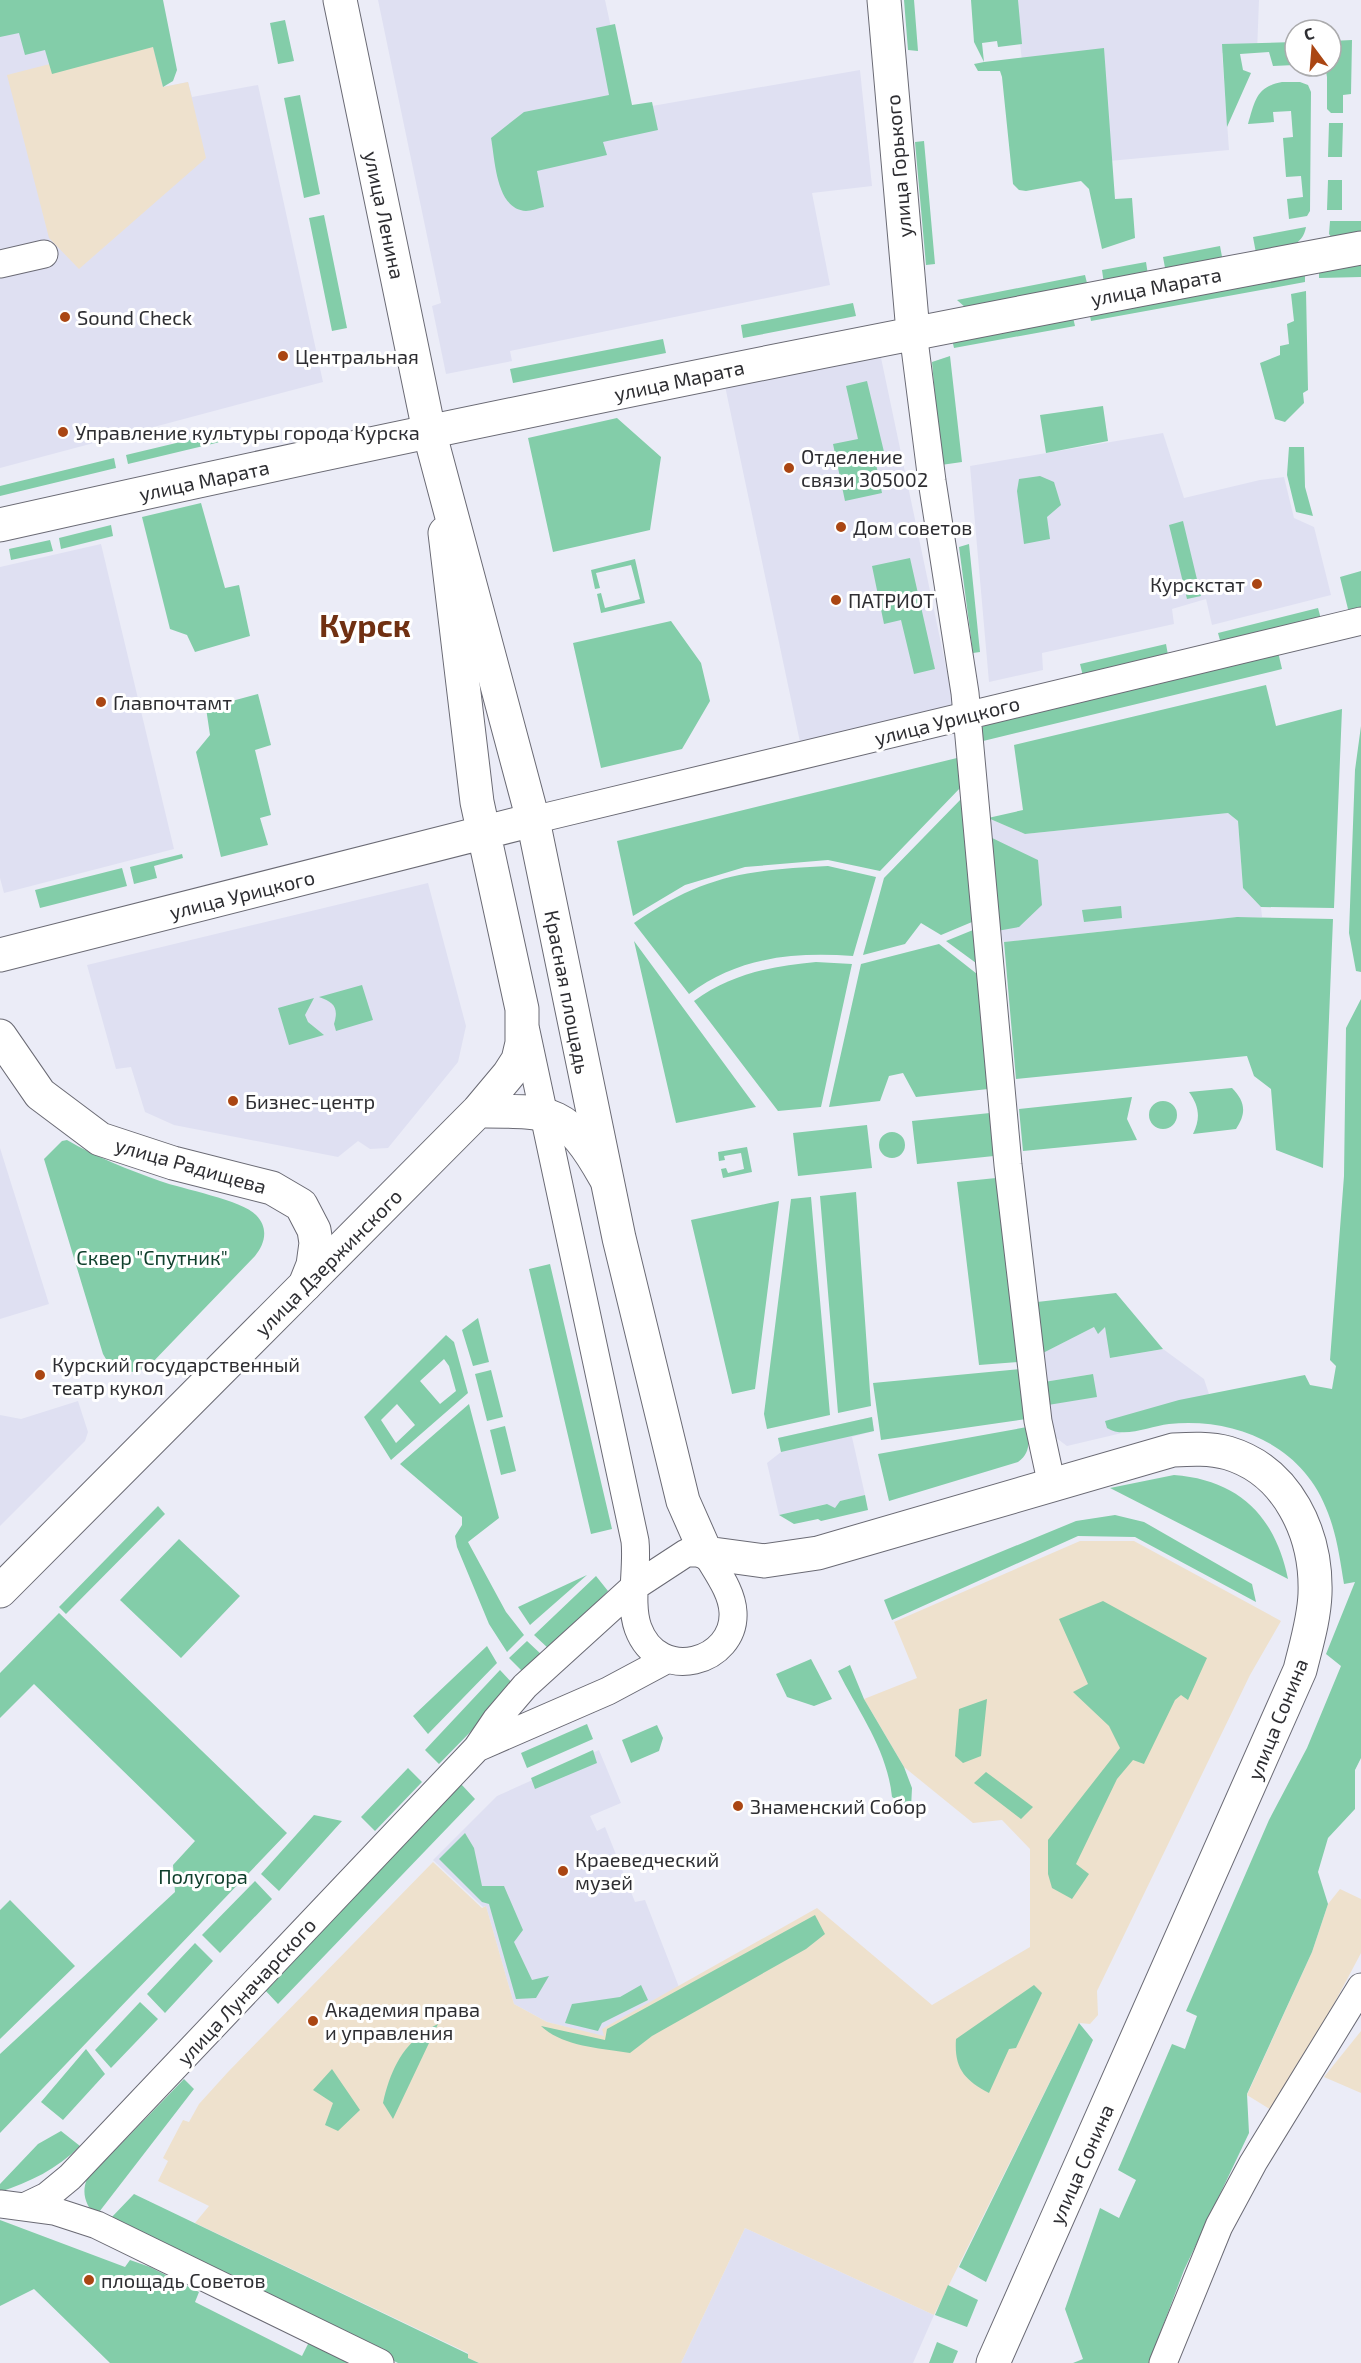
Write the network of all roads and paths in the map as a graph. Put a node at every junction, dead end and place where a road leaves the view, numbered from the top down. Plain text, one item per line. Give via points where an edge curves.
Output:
1 (340, 0) edge
2 (884, 0) edge
3 (1361, 248) edge
4 (44, 254) dead end
5 (0, 264) edge
6 (913, 332) junction
7 (429, 430) junction
8 (0, 525) edge
9 (1361, 621) edge
10 (968, 715) junction
11 (533, 820) junction
12 (484, 833) junction
13 (0, 955) edge
14 (522, 1009) junction
15 (0, 1036) edge
16 (478, 1111) junction
17 (541, 1112) junction
18 (605, 1177) junction
19 (305, 1285) junction
20 (1052, 1486) junction
21 (706, 1553) junction
22 (634, 1587) junction
23 (0, 1591) edge
24 (666, 1660) junction
25 (477, 1748) junction
26 (1361, 1987) edge
27 (13, 2205) edge
28 (380, 2363) edge
29 (993, 2363) edge
30 (1163, 2363) edge

1 - 7 main road, улица Ленина
2 - 6 main road, улица Горького
3 - 6 main road, улица Марата
4 - 5 street
6 - 7 main road, улица Марата
6 - 10 street
7 - 8 main road, улица Марата
7 - 11 main road, Красная площадь
7 - 12 main road, улица Дзержинского
9 - 10 street, улица Урицкого
10 - 11 street, улица Урицкого
10 - 20 street via 1008,1165 1038,1421
11 - 12 main road, улица Урицкого
11 - 18 main road, Красная площадь
12 - 13 main road, улица Урицкого
12 - 14 main road, улица Дзержинского
14 - 16 main road, улица Дзержинского via 518,1060
14 - 17 street
15 - 19 main road, улица Радищева via 40,1094 100,1139 173,1163 272,1188 301,1205 316,1243
16 - 17 main road
16 - 19 main road, улица Дзержинского
17 - 18 main road via 575,1132
17 - 22 street via 635,1541 638,1565
18 - 21 main road, Красная площадь via 683,1501
19 - 23 main road, улица Дзержинского
20 - 21 main road, улица Сонина via 818,1553 764,1561
20 - 29 main road, улица Сонина via 1173,1450 1228,1453 1275,1479 1287,1494 1301,1519 1312,1559 1315,1592 1313,1620 1300,1670
21 - 22 street via 686,1553
21 - 24 street via 731,1598 732,1625 711,1653 683,1662
22 - 24 street via 638,1626 653,1652
22 - 25 street via 525,1686
24 - 25 street
25 - 27 street, улица Луначарского via 70,2176 47,2196
26 - 30 street via 1219,2226
27 - 28 street via 97,2225

